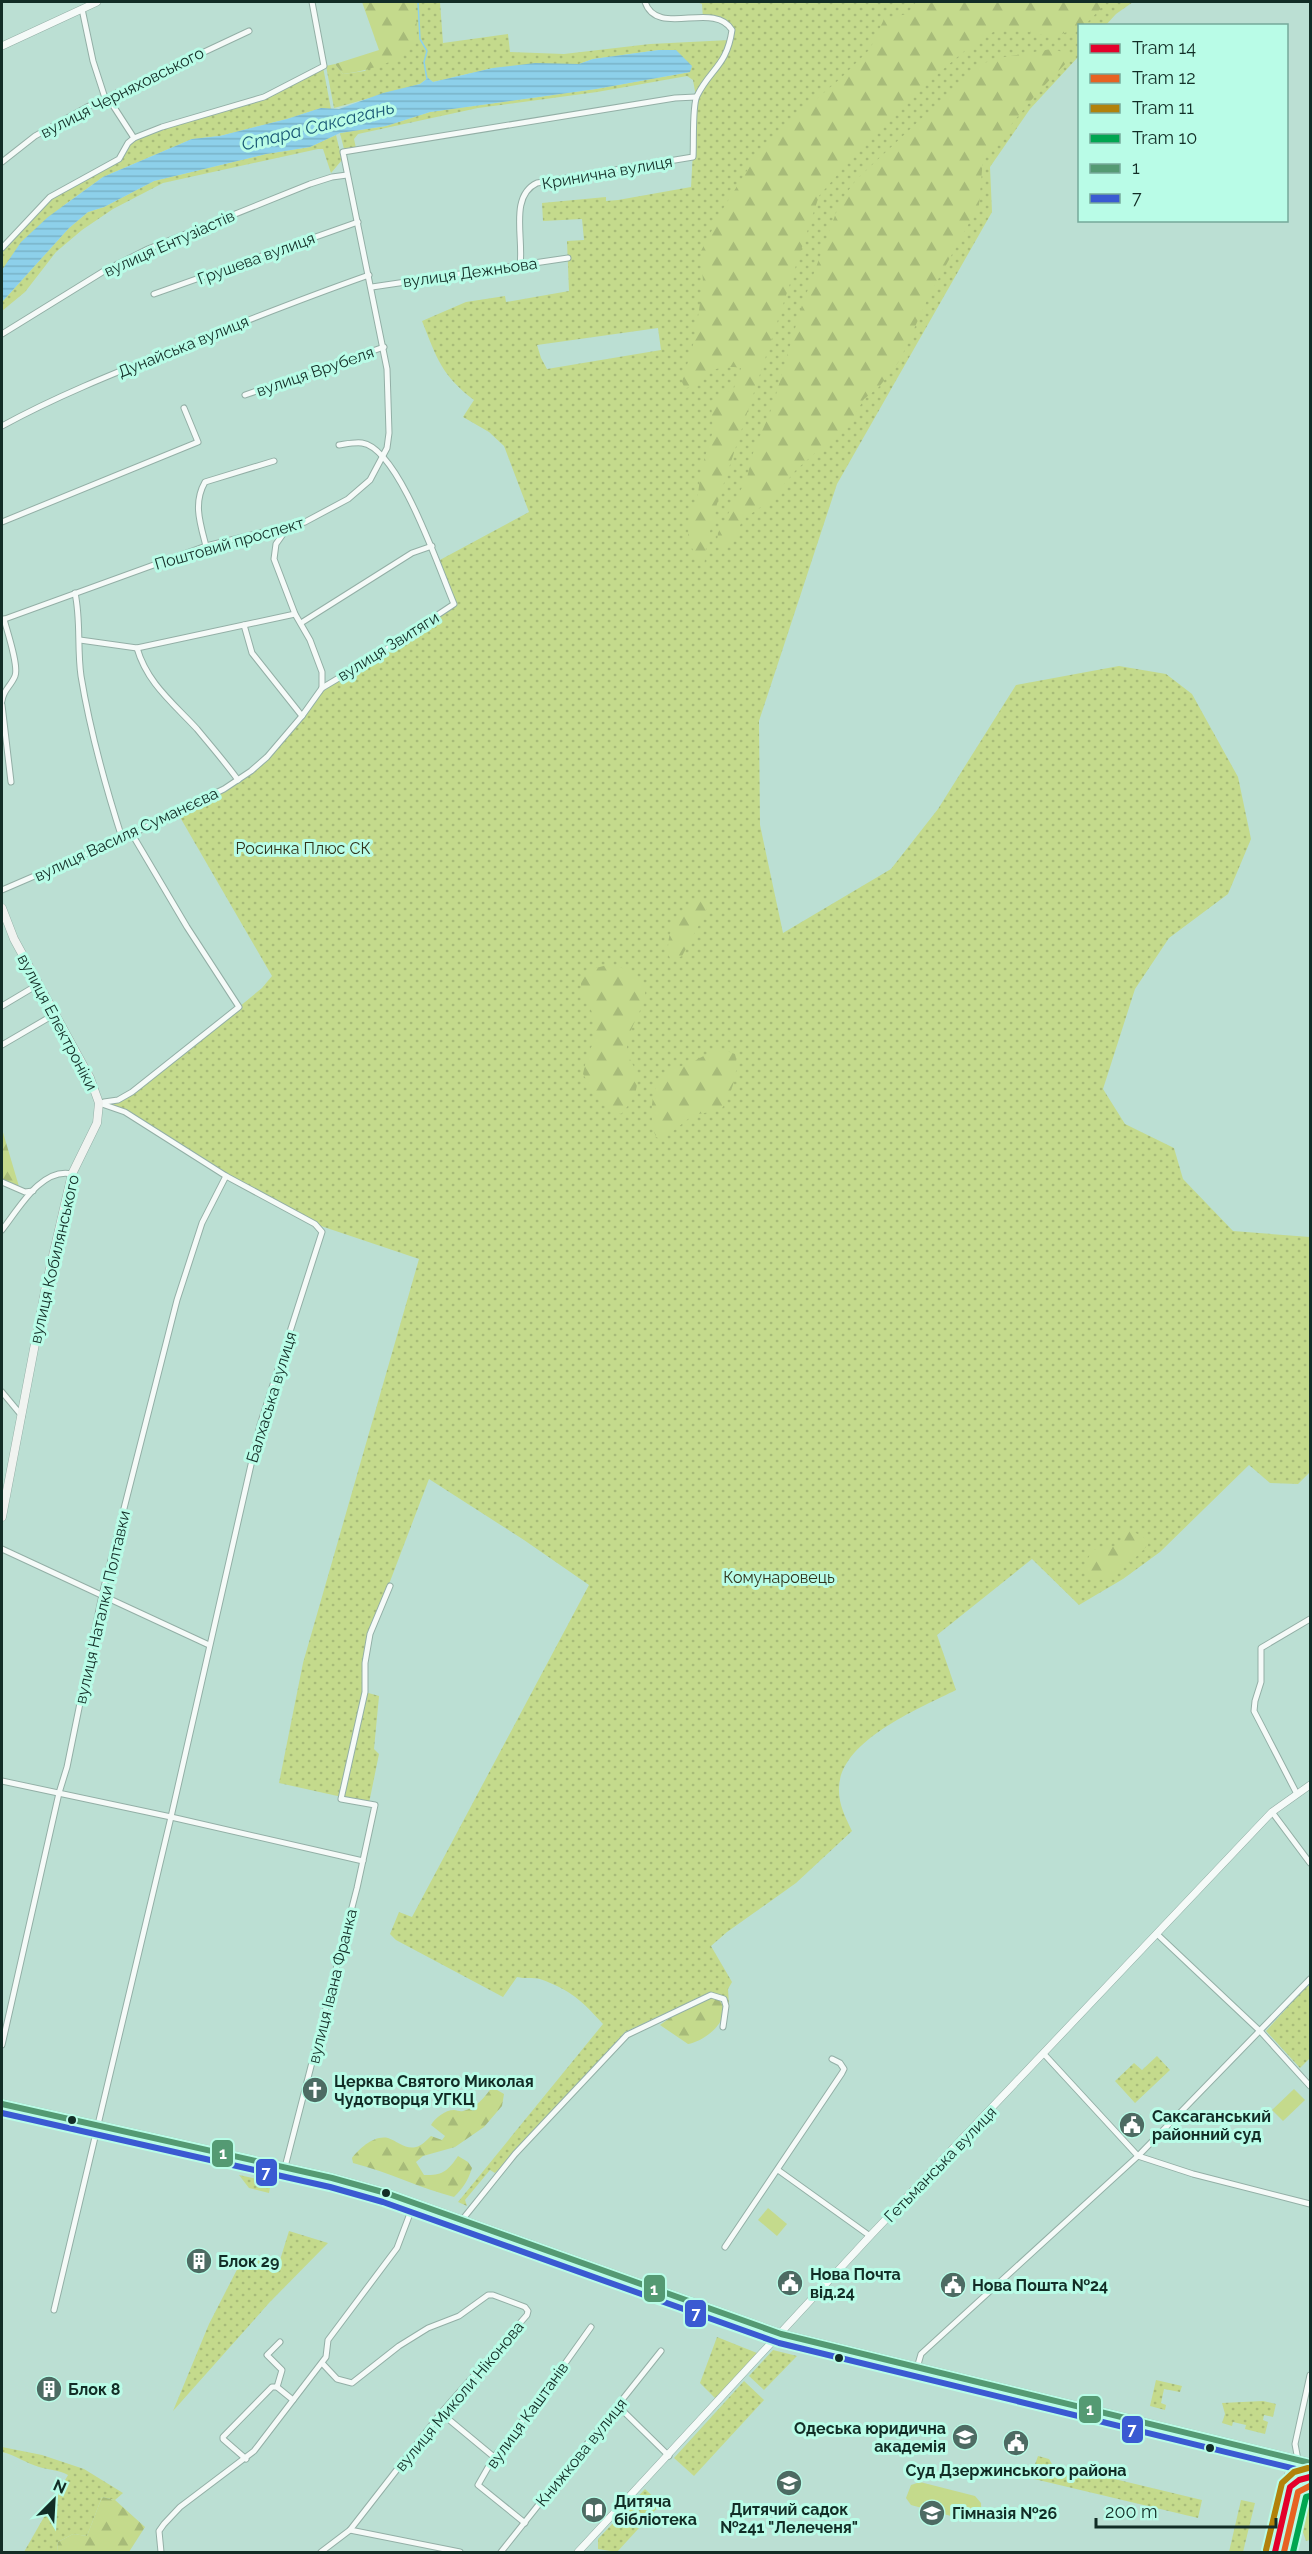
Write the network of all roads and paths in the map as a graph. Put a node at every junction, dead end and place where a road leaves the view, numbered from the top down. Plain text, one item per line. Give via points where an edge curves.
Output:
1 (97, 2) edge
2 (312, 2) edge
3 (645, 2) edge
4 (82, 9) junction
5 (249, 31) dead end
6 (2, 46) edge
7 (696, 97) junction
8 (105, 99) junction
9 (134, 138) junction
10 (2, 162) edge
11 (347, 175) junction
12 (358, 222) junction
13 (2, 248) edge
14 (568, 258) dead end
15 (520, 265) junction
16 (369, 275) junction
17 (372, 287) junction
18 (154, 294) dead end
19 (2, 334) edge
20 (384, 347) junction
21 (245, 395) dead end
22 (183, 408) dead end
23 (2, 426) edge
24 (339, 445) dead end
25 (383, 457) junction
26 (274, 461) dead end
27 (2, 522) edge
28 (288, 527) junction
29 (206, 546) junction
30 (432, 546) junction
31 (75, 593) junction
32 (296, 614) junction
33 (3, 620) edge
34 (301, 623) junction
35 (244, 625) junction
36 (80, 640) junction
37 (136, 648) junction
38 (322, 688) junction
39 (2, 703) edge
40 (302, 716) junction
41 (238, 780) junction
42 (11, 782) dead end
43 (132, 834) junction
44 (122, 838) junction
45 (2, 890) edge
46 (2, 908) edge
47 (39, 984) junction
48 (2, 1006) edge
49 (55, 1014) junction
50 (2, 1045) edge
51 (99, 1103) junction
52 (72, 1174) junction
53 (226, 1176) junction
54 (2, 1182) edge
55 (34, 1191) junction
56 (2, 1230) edge
57 (2, 1392) edge
58 (22, 1417) junction
59 (2, 1517) edge
60 (2, 1549) edge
61 (390, 1586) dead end
62 (102, 1595) junction
63 (1311, 1619) edge
64 (209, 1645) junction
65 (2, 1781) edge
66 (1311, 1785) edge
67 (59, 1793) junction
68 (1297, 1794) junction
69 (1272, 1812) junction
70 (171, 1817) junction
71 (363, 1861) junction
72 (1311, 1863) edge
73 (1158, 1935) junction
74 (1310, 1979) edge
75 (723, 2027) dead end
76 (1261, 2032) junction
77 (2, 2045) edge
78 (1044, 2055) junction
79 (832, 2059) dead end
80 (1311, 2086) edge
81 (2, 2104) edge
82 (99, 2126) junction
83 (1138, 2156) junction
84 (285, 2167) junction
85 (778, 2170) junction
86 (414, 2203) junction
87 (1311, 2204) edge
88 (462, 2220) junction
89 (870, 2236) junction
90 (725, 2247) dead end
91 (54, 2310) dead end
92 (591, 2327) dead end
93 (780, 2334) junction
94 (280, 2342) dead end
95 (661, 2351) dead end
96 (322, 2363) junction
97 (917, 2368) junction
98 (1311, 2375) edge
99 (277, 2387) junction
100 (293, 2400) junction
101 (618, 2406) junction
102 (441, 2413) junction
103 (669, 2456) junction
104 (494, 2457) junction
105 (246, 2458) junction
106 (1298, 2460) junction
107 (1311, 2463) edge
108 (525, 2523) junction
109 (350, 2530) junction
110 (425, 2545) junction
111 (161, 2553) edge
112 (321, 2553) edge
113 (423, 2553) edge
114 (460, 2553) edge
115 (501, 2553) edge
116 (578, 2553) edge
117 (1270, 2553) edge
118 (1283, 2553) edge

1 - 4 street
2 - 9 street via 324,66 264,97
3 - 7 street via 653,15 718,20 732,30 720,66
4 - 6 street
4 - 8 street
5 - 8 street, вулиця Черняховського
7 - 11 street, Поштовий проспект via 343,152
7 - 15 street, Кринична вулиця via 693,156 530,186 520,206
8 - 9 street
8 - 10 street, вулиця Черняховського via 35,136
9 - 13 street via 119,159 50,197
11 - 12 street, Поштовий проспект
11 - 19 street, вулиця Ентузіастів via 310,184 148,249 104,271
12 - 16 street, Поштовий проспект
12 - 18 street, Грушева вулиця
14 - 15 street, вулиця Дежньова
15 - 17 street, вулиця Дежньова
16 - 17 street, Поштовий проспект
16 - 23 street, Дунайська вулиця via 121,371 42,404
17 - 20 street, Поштовий проспект
20 - 21 street, вулиця Врубеля
20 - 25 street, Поштовий проспект via 390,419
22 - 27 street via 198,442
24 - 25 street via 363,443
25 - 28 street, Поштовий проспект via 361,490 305,522
25 - 30 street via 399,478
26 - 29 street via 205,482 198,508
28 - 29 street, Поштовий проспект
28 - 32 street via 276,544 274,559
29 - 31 street, Поштовий проспект
30 - 34 street via 412,553
30 - 38 street, вулиця Звитяги via 454,604
31 - 33 street, Поштовий проспект
31 - 36 street
32 - 34 street
32 - 35 street
33 - 39 street via 16,667
34 - 38 street via 317,656
35 - 37 street
35 - 40 street via 252,653
36 - 37 street
36 - 44 street via 88,714
37 - 41 street via 158,689
38 - 40 street, вулиця Василя Суманєєва
39 - 42 street
40 - 41 street, вулиця Василя Суманєєва via 267,757
41 - 43 street, вулиця Василя Суманєєва
43 - 44 street, вулиця Василя Суманєєва
43 - 51 street via 239,1007 132,1092 118,1100
44 - 45 street, вулиця Василя Суманєєва
46 - 47 main road, вулиця Електроніки
47 - 48 street
47 - 49 main road, вулиця Електроніки
49 - 50 street
49 - 51 main road, вулиця Електроніки via 90,1078
51 - 52 main road, вулиця Кобилянського via 94,1130
51 - 53 street, Балхаська вулиця via 124,1112
52 - 55 street via 52,1175
52 - 58 main road, вулиця Кобилянського via 45,1286
53 - 62 street, вулиця Наталки Полтавки via 202,1223 185,1270
53 - 64 street, Балхаська вулиця via 315,1224 322,1232 260,1425
54 - 55 street via 25,1192
55 - 56 street
57 - 58 street
58 - 59 main road, вулиця Кобилянського
60 - 62 street
61 - 71 street, вулиця Івана Франка via 370,1634 364,1692 341,1799 375,1805
62 - 64 street
62 - 67 street, вулиця Наталки Полтавки
63 - 68 street via 1261,1648 1261,1682 1254,1711
64 - 70 street, Балхаська вулиця
65 - 67 street
66 - 68 street, Гетьманська вулиця
67 - 70 street
67 - 77 street, вулиця Наталки Полтавки
68 - 69 street, Гетьманська вулиця
69 - 72 street
69 - 73 street, Гетьманська вулиця
70 - 71 street
70 - 82 street, Балхаська вулиця
71 - 84 street, вулиця Івана Франка
73 - 76 street
73 - 78 street, Гетьманська вулиця
74 - 76 street
75 - 88 street via 726,2006 719,1996 711,1995 627,2035 515,2154
76 - 80 street
76 - 83 street
78 - 83 street
78 - 89 street, Гетьманська вулиця
79 - 85 street via 844,2069
81 - 82 main road
82 - 84 main road
82 - 91 street, Балхаська вулиця
83 - 87 street
83 - 97 street via 921,2354
84 - 86 main road
85 - 89 street
85 - 90 street
86 - 88 main road
86 - 96 street via 397,2248 328,2340
88 - 93 main road
89 - 93 street, Гетьманська вулиця
92 - 104 street, вулиця Каштанів
93 - 97 main road
93 - 103 street, Гетьманська вулиця
94 - 99 street via 267,2355 282,2370
95 - 101 street, Книжкова вулиця
96 - 100 street
96 - 102 street, вулиця Миколи Ніконова via 337,2379 352,2383 399,2346 428,2328 459,2316 488,2295 525,2307 527,2315
97 - 106 main road
98 - 106 street via 1295,2444
99 - 100 street
99 - 105 street via 272,2387 223,2439
100 - 105 street
101 - 103 street
101 - 108 street, Книжкова вулиця
102 - 104 street
102 - 109 street, вулиця Миколи Ніконова
103 - 116 street, Гетьманська вулиця
104 - 108 street, вулиця Каштанів via 478,2486
105 - 111 street via 172,2514 159,2531
106 - 107 main road
106 - 117 main road via 1290,2470
106 - 118 main road via 1301,2473
108 - 115 street, Книжкова вулиця
109 - 110 street
109 - 112 street, вулиця Миколи Ніконова
110 - 113 street
110 - 114 street

